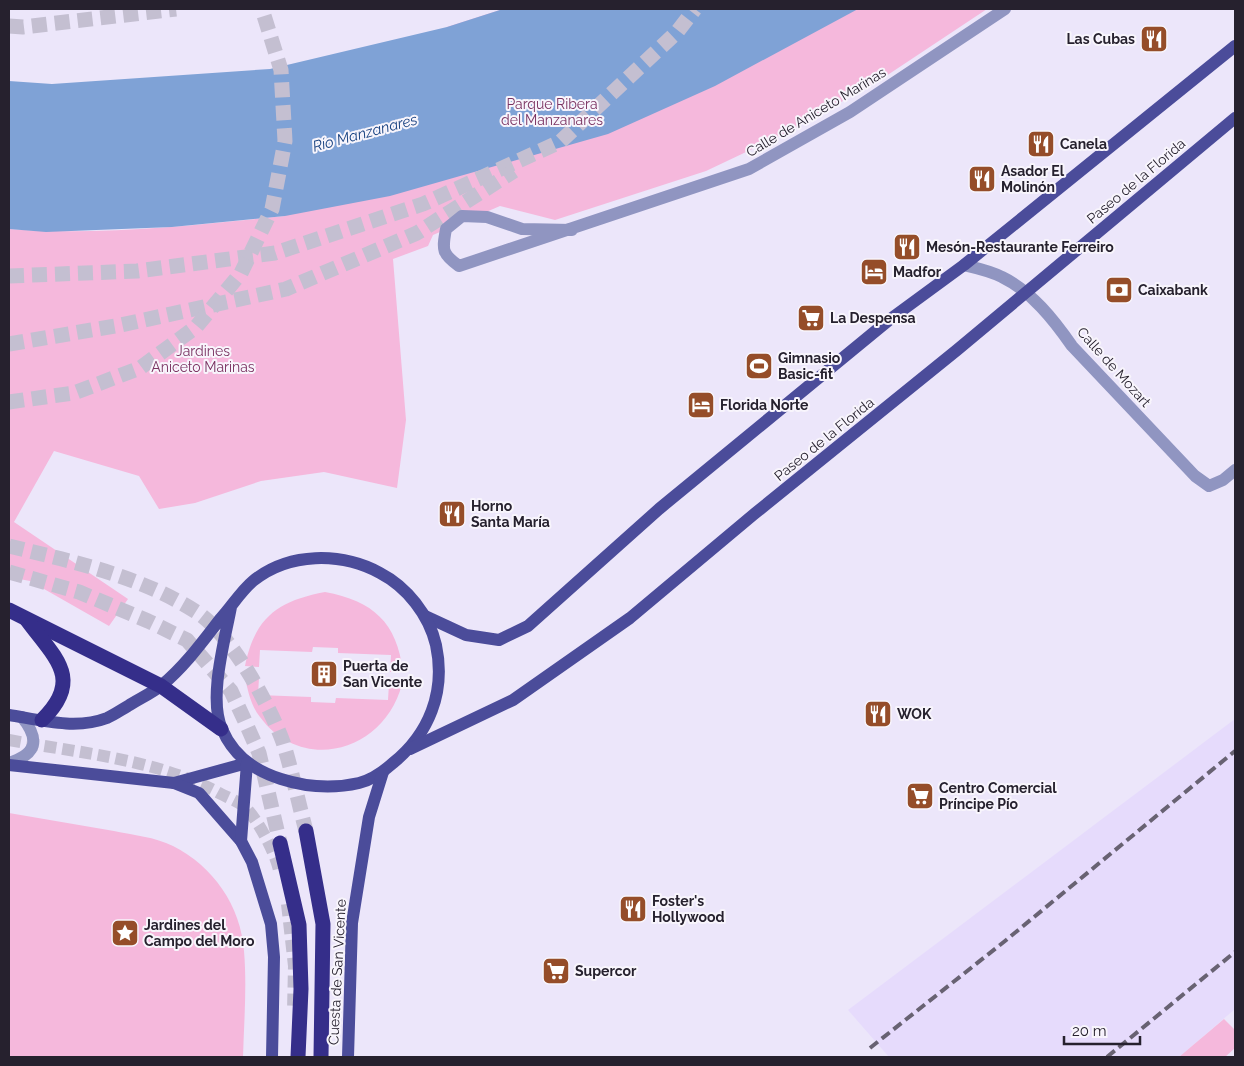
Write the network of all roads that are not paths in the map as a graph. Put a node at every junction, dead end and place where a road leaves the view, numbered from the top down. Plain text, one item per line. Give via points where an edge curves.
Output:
1 (1005, 9) edge
2 (1235, 46) edge
3 (1233, 124) edge
4 (572, 230) junction
5 (964, 265) junction
6 (1026, 292) junction
7 (1235, 470) edge
8 (231, 607) junction
9 (9, 610) edge
10 (425, 616) junction
11 (24, 617) junction
12 (161, 686) junction
13 (9, 715) edge
14 (22, 717) junction
15 (42, 720) junction
16 (221, 729) junction
17 (410, 749) junction
18 (247, 763) junction
19 (9, 764) edge
20 (383, 772) junction
21 (174, 783) junction
22 (306, 831) tunnel mouth
23 (240, 841) junction
24 (280, 843) tunnel mouth
25 (272, 1057) edge
26 (298, 1057) edge
27 (322, 1057) edge
28 (348, 1057) edge

1 - 4 street, Calle de Aniceto Marinas via 850,112 749,169
2 - 5 main road
3 - 6 main road, Paseo de la Florida
4 - 4 street, Calle de Aniceto Marinas via 522,229 487,217 462,216 446,229 443,248 448,258 459,266
5 - 6 street, Calle de Mozart via 1001,276
5 - 10 main road via 889,320 659,509 528,626 499,640 466,635
6 - 7 street, Calle de Mozart via 1072,346 1195,476 1208,486
6 - 17 main road, Paseo de la Florida via 630,618 513,700
8 - 10 main road via 254,580 294,562 317,557 348,560 388,577 405,590
8 - 12 main road via 186,662
8 - 16 main road via 218,693
9 - 11 highway
10 - 17 main road via 436,643 436,699 426,726
11 - 12 highway
11 - 15 highway via 58,662 64,678 62,695
12 - 15 main road via 88,723
12 - 16 highway
13 - 14 main road
14 - 15 main road
14 - 19 street via 34,738 32,750 26,758
16 - 18 main road
17 - 20 main road
18 - 20 main road via 281,779 321,787 361,782
18 - 21 main road
18 - 23 main road
19 - 21 main road
20 - 28 main road, Cuesta de San Vicente via 369,817 352,923
21 - 23 main road via 199,794
22 - 27 highway via 323,924
23 - 25 main road via 252,862 271,924 274,957
24 - 26 highway via 299,924

